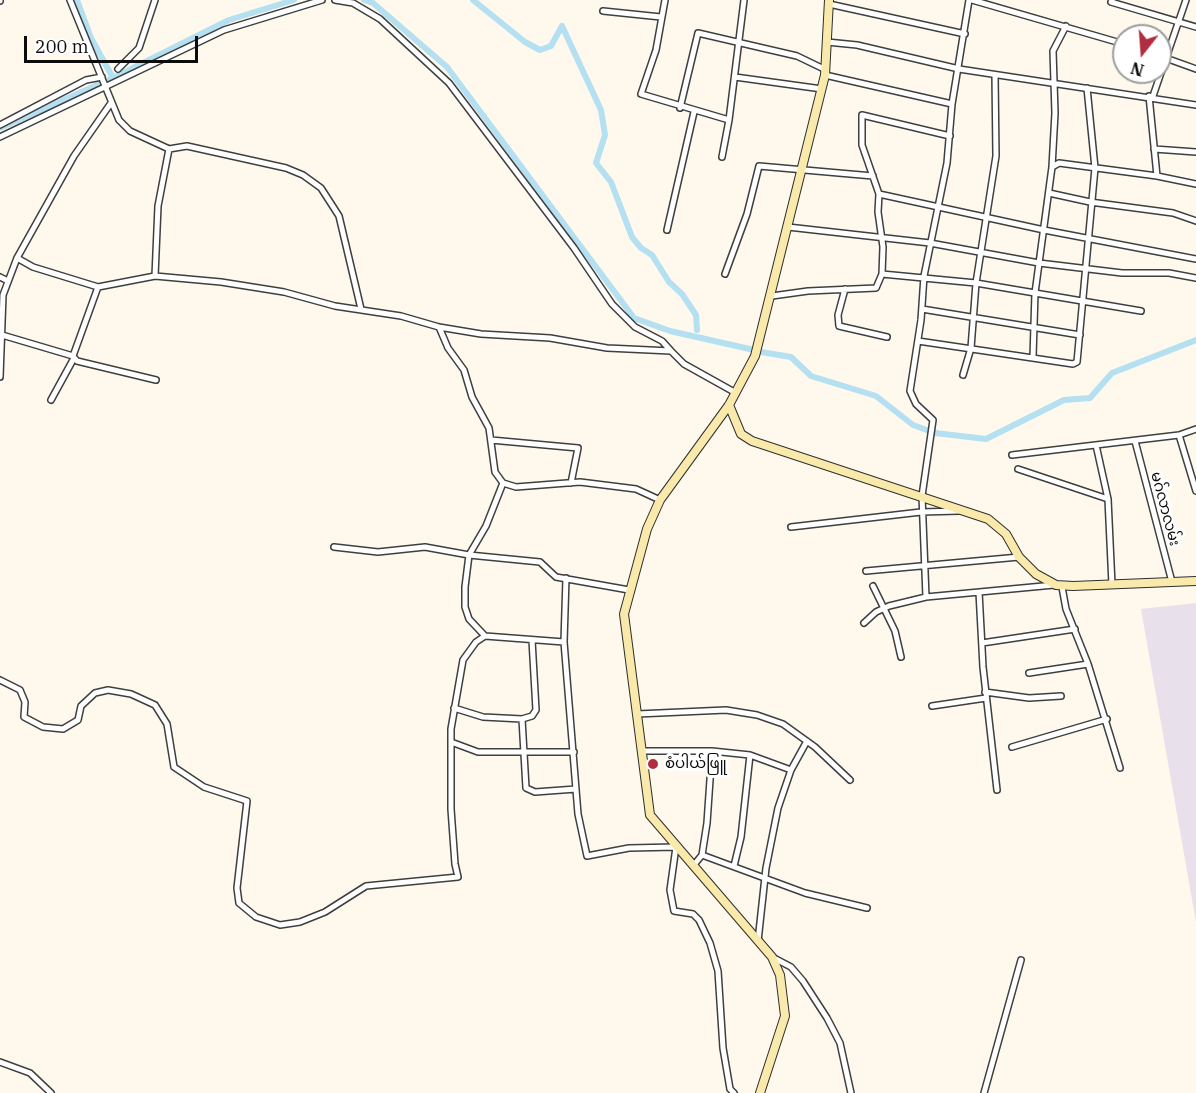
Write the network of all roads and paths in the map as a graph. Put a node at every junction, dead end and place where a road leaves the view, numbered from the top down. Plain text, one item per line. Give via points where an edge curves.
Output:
1 (70, 0) edge
2 (155, 0) edge
3 (322, 0) edge
4 (335, 0) edge
5 (665, 0) edge
6 (744, 0) edge
7 (971, 0) edge
8 (1112, 0) edge
9 (1186, 0) edge
10 (829, 2) edge
11 (603, 10) dead end
12 (661, 17) junction
13 (1180, 22) junction
14 (1066, 26) junction
15 (1196, 27) edge
16 (965, 34) junction
17 (1112, 41) edge
18 (827, 42) junction
19 (738, 43) junction
20 (1172, 44) edge
21 (1172, 60) edge
22 (118, 69) dead end
23 (959, 69) junction
24 (1196, 69) edge
25 (826, 73) junction
26 (994, 75) junction
27 (102, 77) junction
28 (735, 77) junction
29 (1052, 83) junction
30 (1156, 84) edge
31 (106, 86) junction
32 (1088, 88) junction
33 (822, 89) junction
34 (1151, 96) junction
35 (111, 103) junction
36 (952, 104) junction
37 (1196, 105) edge
38 (680, 108) junction
39 (694, 112) junction
40 (729, 120) junction
41 (0, 125) edge
42 (950, 136) junction
43 (0, 137) edge
44 (169, 149) junction
45 (1154, 149) junction
46 (1196, 152) edge
47 (722, 158) dead end
48 (1052, 167) junction
49 (1095, 168) junction
50 (802, 170) junction
51 (873, 176) junction
52 (1157, 176) junction
53 (1196, 184) edge
54 (1049, 193) junction
55 (879, 194) junction
56 (1090, 202) junction
57 (936, 207) junction
58 (987, 217) junction
59 (1196, 221) edge
60 (788, 227) junction
61 (667, 230) dead end
62 (1044, 230) junction
63 (882, 237) junction
64 (1088, 238) junction
65 (930, 243) junction
66 (981, 251) junction
67 (17, 258) junction
68 (1196, 260) edge
69 (1039, 263) junction
70 (1087, 268) junction
71 (725, 274) dead end
72 (882, 274) junction
73 (154, 276) junction
74 (924, 276) junction
75 (0, 278) edge
76 (1196, 278) edge
77 (8, 281) junction
78 (975, 284) junction
79 (98, 287) junction
80 (845, 289) junction
81 (1035, 293) junction
82 (771, 296) junction
83 (1081, 302) junction
84 (361, 309) junction
85 (922, 309) junction
86 (1141, 311) dead end
87 (972, 316) junction
88 (439, 327) junction
89 (1034, 328) junction
90 (2, 335) junction
91 (1080, 335) junction
92 (887, 337) dead end
93 (918, 341) junction
94 (971, 348) junction
95 (671, 351) junction
96 (74, 357) junction
97 (1033, 357) junction
98 (963, 375) dead end
99 (0, 377) edge
100 (156, 380) dead end
101 (736, 393) junction
102 (51, 400) dead end
103 (729, 405) junction
104 (1196, 429) edge
105 (1179, 435) junction
106 (491, 440) junction
107 (1135, 441) junction
108 (1096, 445) junction
109 (1012, 455) dead end
110 (1018, 469) dead end
111 (503, 483) junction
112 (571, 483) junction
113 (1196, 491) edge
114 (922, 496) junction
115 (1108, 499) junction
116 (660, 500) junction
117 (970, 511) junction
118 (921, 512) junction
119 (791, 527) dead end
120 (334, 547) dead end
121 (470, 555) junction
122 (1019, 557) junction
123 (924, 564) junction
124 (866, 571) dead end
125 (566, 578) junction
126 (1196, 581) edge
127 (1172, 582) junction
128 (1112, 585) junction
129 (873, 586) dead end
130 (1059, 586) junction
131 (630, 590) junction
132 (979, 592) junction
133 (926, 597) junction
134 (885, 608) junction
135 (864, 623) dead end
136 (1075, 629) junction
137 (484, 636) junction
138 (532, 640) junction
139 (564, 642) junction
140 (982, 644) junction
141 (901, 657) dead end
142 (1088, 664) junction
143 (1029, 673) dead end
144 (0, 680) edge
145 (986, 695) junction
146 (1061, 696) dead end
147 (932, 706) dead end
148 (454, 708) junction
149 (636, 714) junction
150 (522, 719) junction
151 (1107, 719) junction
152 (807, 741) junction
153 (451, 742) junction
154 (1012, 747) dead end
155 (641, 751) junction
156 (712, 751) junction
157 (574, 752) junction
158 (524, 753) junction
159 (750, 755) junction
160 (1120, 768) dead end
161 (791, 770) junction
162 (850, 780) dead end
163 (576, 789) junction
164 (997, 790) dead end
165 (676, 847) junction
166 (702, 855) junction
167 (693, 866) junction
168 (734, 866) junction
169 (765, 879) junction
170 (867, 908) dead end
171 (758, 941) junction
172 (772, 957) junction
173 (1021, 960) dead end
174 (0, 1062) edge
175 (51, 1093) edge
176 (734, 1093) edge
177 (760, 1093) edge
178 (851, 1093) edge
179 (984, 1093) edge

1 - 27 street
2 - 22 street via 139,48
3 - 31 street via 224,30
4 - 95 street via 353,3 380,19 449,83 612,304 635,327 662,341
5 - 12 street
6 - 19 street
7 - 14 street
7 - 16 street
8 - 13 street
9 - 13 street
10 - 16 street
10 - 18 street
11 - 12 street
12 - 38 street via 656,50 641,94
13 - 15 street
13 - 20 street
14 - 17 street
14 - 29 street via 1053,51
16 - 23 street
18 - 23 street via 857,45
18 - 25 street
19 - 25 street via 797,56
19 - 28 street
19 - 38 street via 698,33
21 - 24 street
23 - 26 street
23 - 36 street
25 - 33 street
25 - 36 street
26 - 29 street
26 - 58 street via 996,156
27 - 31 street
27 - 41 street via 86,80
28 - 33 street
28 - 40 street
29 - 32 street
29 - 48 street
30 - 34 street
31 - 35 street
31 - 43 street
32 - 34 street
32 - 49 street
33 - 50 street
34 - 37 street
34 - 45 street
35 - 44 street via 118,120 130,131
35 - 67 street via 74,156
36 - 42 street
38 - 39 street
39 - 40 street
39 - 61 street
40 - 47 street
42 - 51 street via 862,115 862,145
42 - 57 street
44 - 73 street via 158,206
44 - 84 street via 187,146 286,168 321,188 339,216
45 - 46 street
45 - 52 street
48 - 49 street via 1059,163
48 - 54 street
49 - 52 street
49 - 56 street
50 - 51 street
50 - 60 street
50 - 71 street via 759,166
51 - 55 street
52 - 53 street
54 - 56 street
54 - 62 street
55 - 57 street
55 - 63 street
56 - 59 street via 1173,213
56 - 64 street
57 - 58 street
57 - 65 street
58 - 62 street
58 - 66 street
60 - 63 street
60 - 82 street
62 - 64 street
62 - 69 street
63 - 65 street
63 - 72 street
64 - 68 street
64 - 70 street
65 - 66 street
65 - 74 street
66 - 69 street
66 - 78 street
67 - 77 street
67 - 79 street via 33,267
69 - 70 street
69 - 81 street
70 - 76 street
70 - 83 street
72 - 74 street
72 - 80 street via 876,288
73 - 79 street
73 - 84 street via 231,283
74 - 78 street
74 - 85 street
75 - 77 street
77 - 90 street via 3,295
78 - 81 street
78 - 87 street
79 - 96 street
80 - 82 street
80 - 92 street via 839,326
81 - 83 street
81 - 89 street
82 - 101 street via 755,356
83 - 86 street
83 - 91 street
84 - 88 street
85 - 87 street
85 - 93 street
87 - 89 street
87 - 94 street
88 - 95 street via 607,348
88 - 106 street via 464,370
89 - 91 street
89 - 97 street
90 - 96 street
90 - 99 street
91 - 97 street via 1077,362 1073,364
93 - 94 street
93 - 114 street via 910,391 916,404 933,420
94 - 97 street
94 - 98 street
95 - 101 street via 684,364
96 - 100 street
96 - 102 street
101 - 103 street
103 - 114 street via 741,434 752,441
103 - 116 street
104 - 105 street
105 - 107 street
105 - 113 street
106 - 111 street via 495,472
106 - 112 street via 578,448
107 - 108 street
107 - 127 street, မဂ်လာလမ်း
108 - 109 street
108 - 115 street
110 - 115 street
111 - 112 street via 516,487
111 - 121 street
112 - 116 street via 636,489
114 - 117 street
114 - 118 street
115 - 128 street
116 - 131 street via 647,529
117 - 118 street
117 - 122 street via 1006,534
118 - 119 street
118 - 123 street
120 - 121 street via 378,552 425,547
121 - 125 street via 540,562 556,577
121 - 137 street via 465,607
122 - 123 street
122 - 130 street via 1036,574
123 - 124 street
123 - 133 street
125 - 131 street
125 - 139 street
126 - 127 street
127 - 128 street
128 - 130 street
129 - 134 street
130 - 132 street
130 - 136 street
131 - 149 street via 624,614 625,638
132 - 133 street
132 - 140 street
133 - 134 street
134 - 135 street
134 - 141 street
136 - 140 street
136 - 142 street
137 - 138 street
137 - 148 street via 463,660
138 - 139 street
138 - 150 street via 536,710
139 - 157 street
140 - 145 street
142 - 143 street
142 - 151 street
144 - 153 street via 20,690 25,702 24,717 43,727 63,729 78,720 81,706 95,693 108,690 131,694 155,705 167,724 174,767 204,787 247,801 238,866 239,903 256,917 280,925 325,912 366,886 458,877 451,809
145 - 146 street
145 - 147 street
145 - 164 street
148 - 150 street via 483,717
148 - 153 street
149 - 152 street via 705,710 747,714 783,724
149 - 155 street
150 - 158 street
151 - 154 street
151 - 160 street
152 - 161 street
152 - 162 street
153 - 158 street via 478,752
155 - 156 street
155 - 165 street via 650,815
156 - 159 street
156 - 166 street
157 - 158 street
157 - 163 street
158 - 163 street via 526,788 536,792
159 - 161 street
159 - 168 street
161 - 169 street via 778,808
163 - 165 street via 587,856 629,848
165 - 167 street
165 - 176 street via 670,890 674,911 693,914 710,943 718,970 723,1048
166 - 167 street
166 - 168 street
167 - 171 street
168 - 169 street
169 - 170 street
169 - 171 street
171 - 172 street
172 - 177 street via 780,975 785,1016
172 - 178 street via 791,967 827,1017 840,1043
173 - 179 street
174 - 175 street via 30,1073

